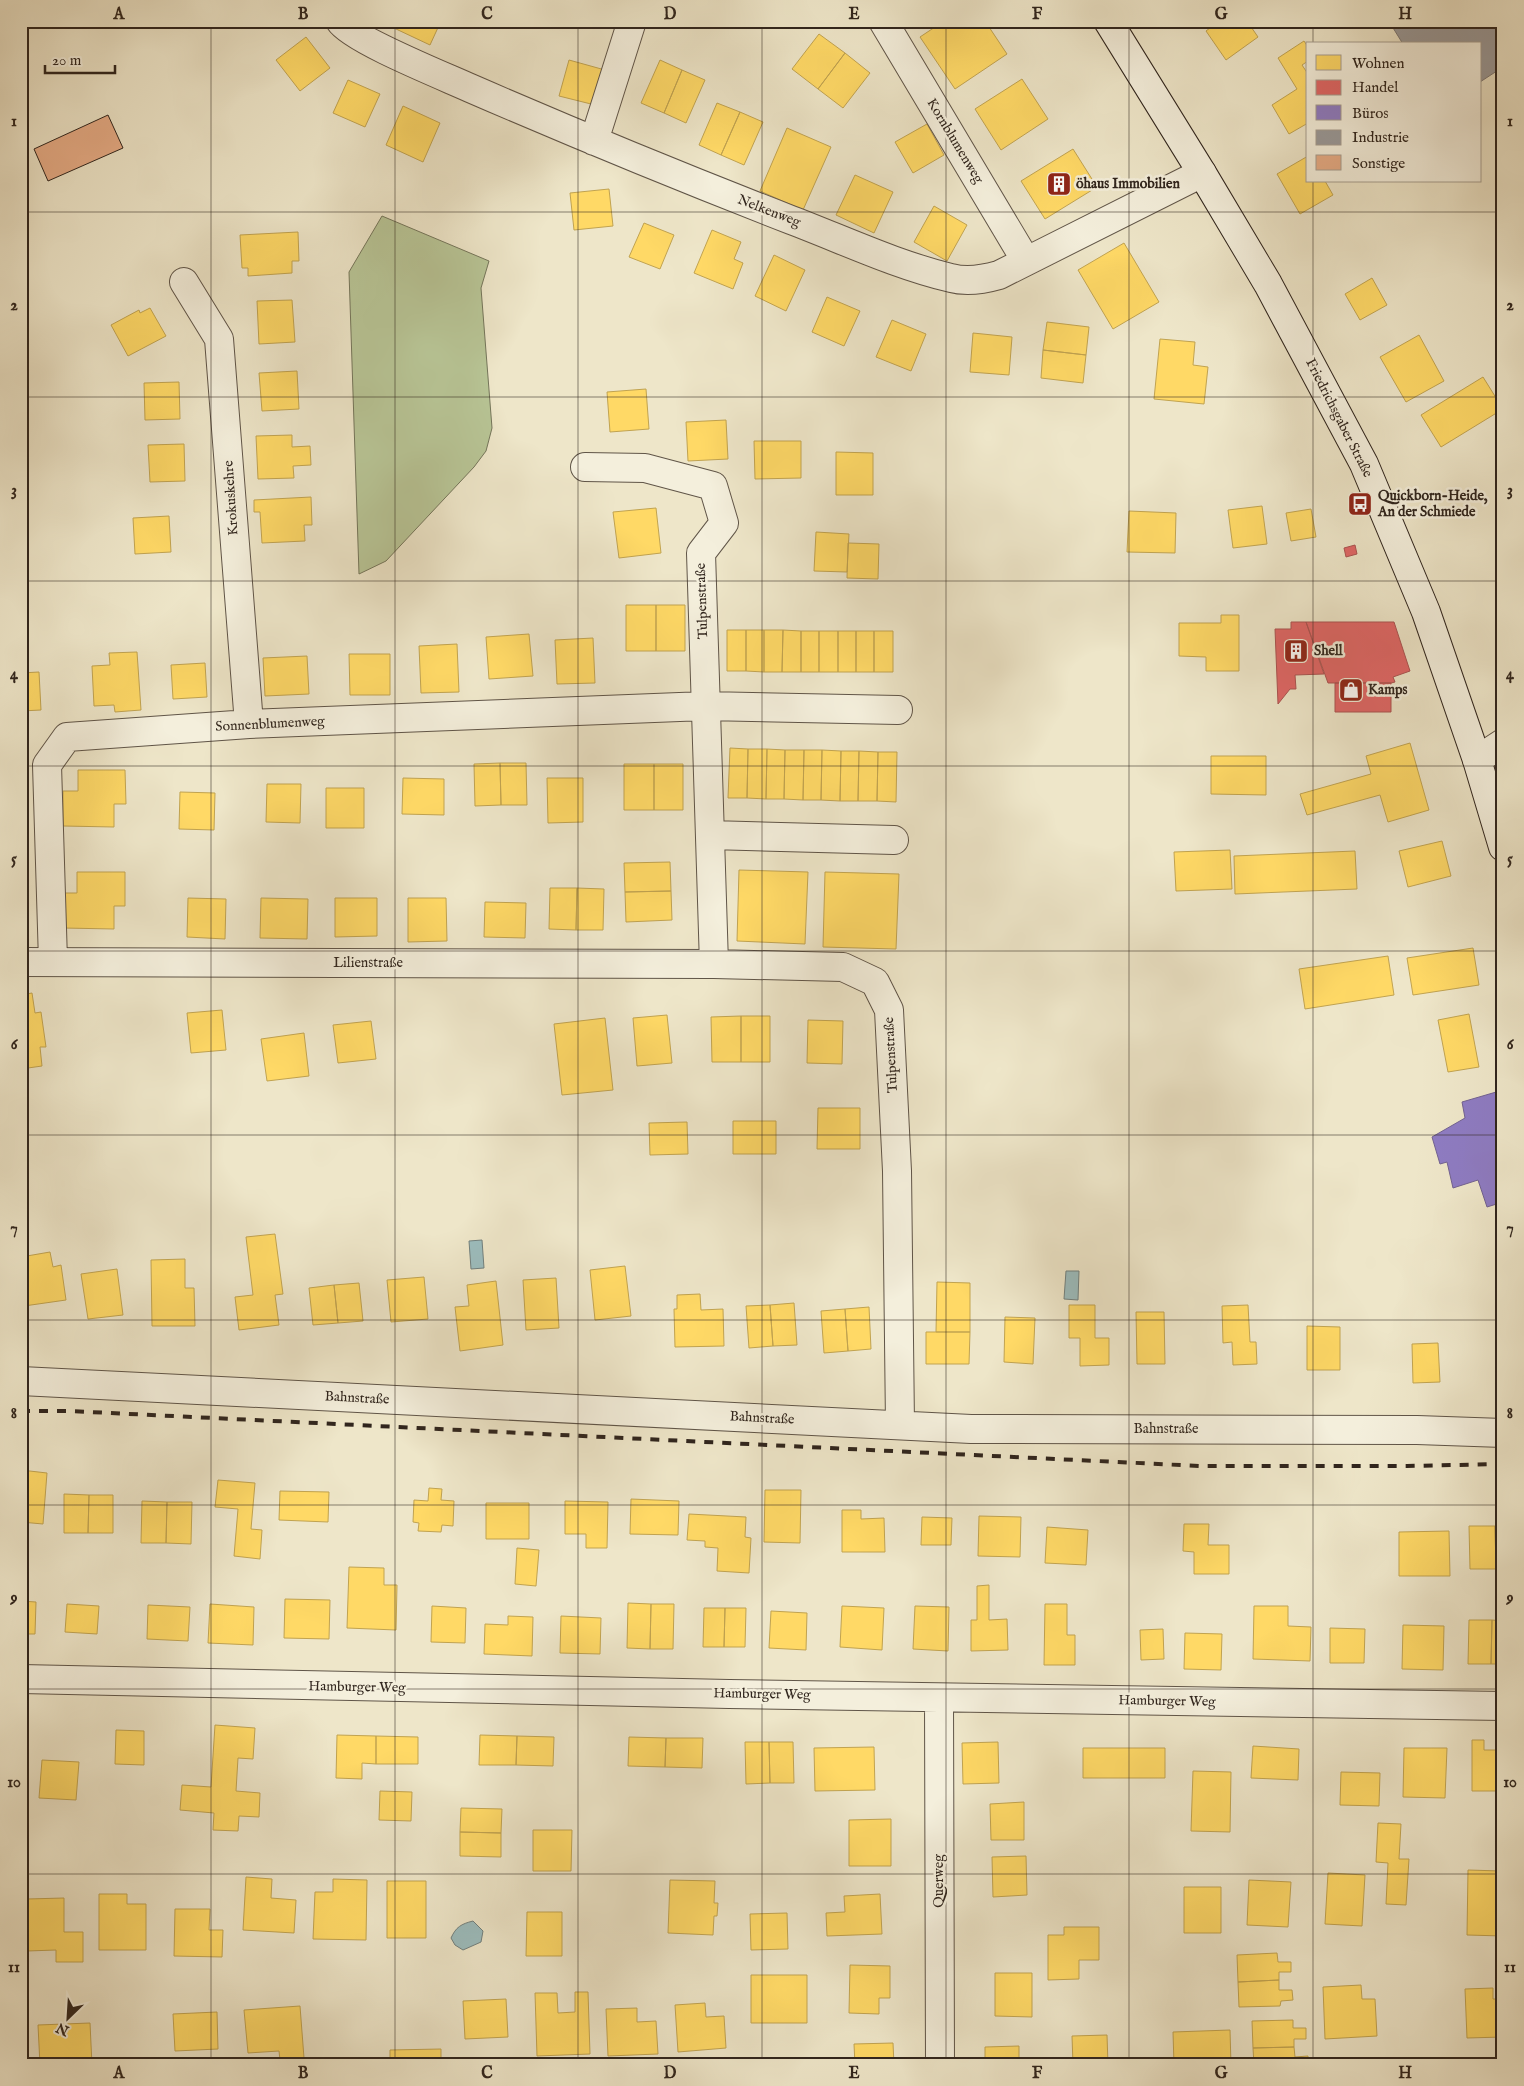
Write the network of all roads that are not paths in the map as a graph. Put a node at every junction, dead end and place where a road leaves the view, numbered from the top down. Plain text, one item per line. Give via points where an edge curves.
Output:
1 (340, 21) edge
2 (632, 21) edge
3 (883, 21) edge
4 (1108, 21) edge
5 (594, 141) junction
6 (1202, 173) junction
7 (1026, 261) junction
8 (184, 282) dead end
9 (585, 467) dead end
10 (705, 706) junction
11 (898, 710) dead end
12 (249, 724) junction
13 (1503, 743) edge
14 (1477, 760) junction
15 (710, 835) junction
16 (894, 840) dead end
17 (1503, 847) edge
18 (53, 961) junction
19 (21, 962) edge
20 (714, 964) junction
21 (21, 1381) edge
22 (900, 1425) junction
23 (1503, 1434) edge
24 (21, 1679) edge
25 (939, 1698) junction
26 (1503, 1706) edge
27 (940, 2065) edge

1 - 5 street, Nelkenweg via 344,27 365,39 445,77
2 - 5 street
3 - 7 street, Kornblumenweg
4 - 6 street, Friedrichsgaber Straße
5 - 7 street, Nelkenweg via 883,256 953,279 983,279 1000,275
6 - 7 street, Nelkenweg
6 - 14 street, Friedrichsgaber Straße via 1268,284 1364,464 1426,612
8 - 12 street, Krokuskehre via 219,339
9 - 10 street, Tulpenstraße via 645,468 713,486 724,523 701,553
10 - 11 street
10 - 12 street, Sonnenblumenweg
10 - 15 street, Tulpenstraße
12 - 18 street, Sonnenblumenweg via 67,737 47,764
13 - 14 street
14 - 17 street, Friedrichsgaber Straße
15 - 16 street
15 - 20 street, Tulpenstraße
18 - 19 street, Lilienstraße
18 - 20 street, Lilienstraße
20 - 22 street, Tulpenstraße via 843,968 875,982 889,1010 897,1171
21 - 22 street, Bahnstraße
22 - 23 street, Bahnstraße via 971,1429 1417,1430
24 - 25 street, Hamburger Weg
25 - 26 street, Hamburger Weg
25 - 27 street, Querweg

